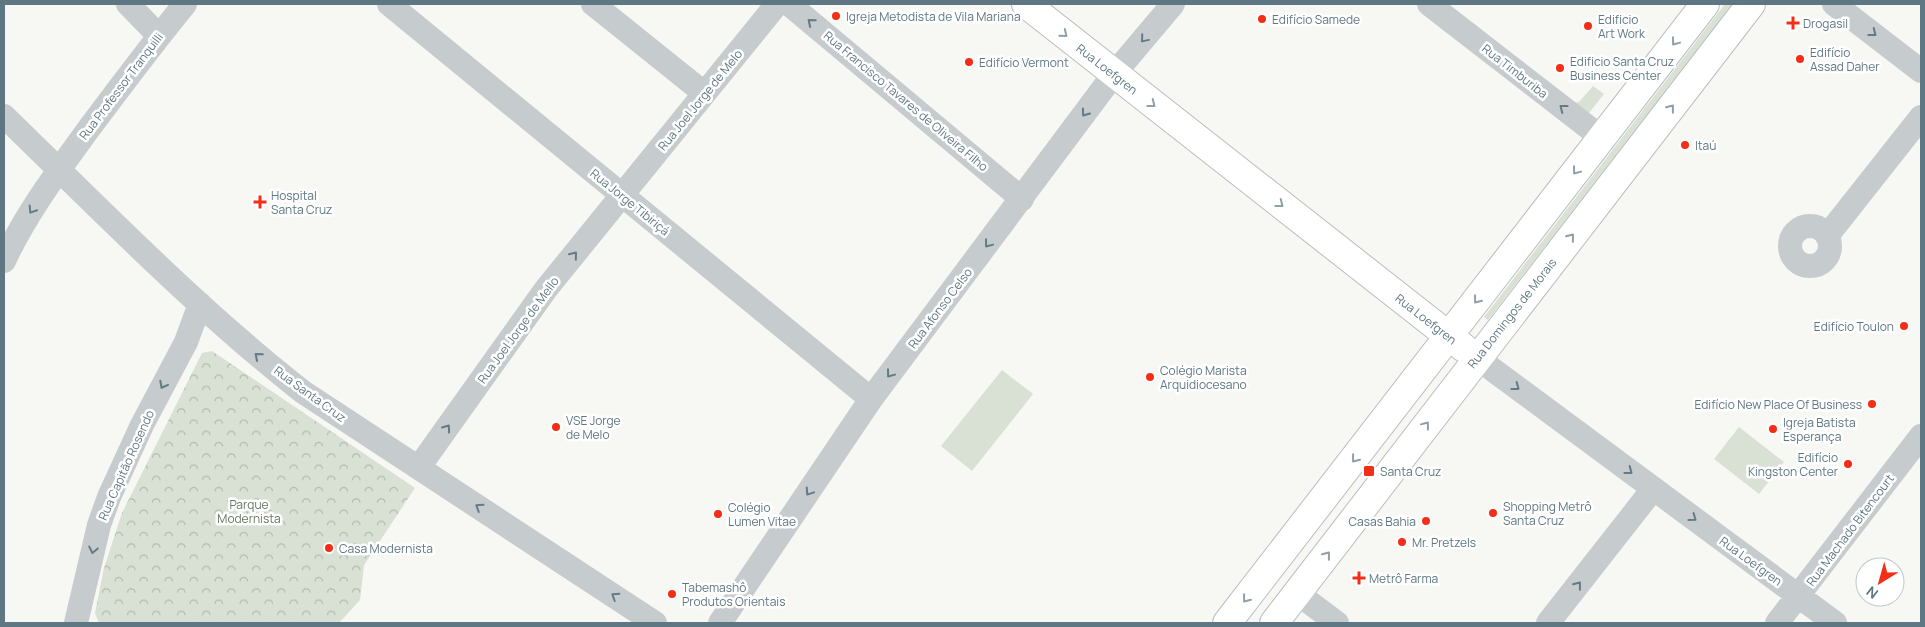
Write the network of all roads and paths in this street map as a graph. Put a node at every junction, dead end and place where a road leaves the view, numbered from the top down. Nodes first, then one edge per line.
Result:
1 (128, 4) edge
2 (185, 4) edge
3 (389, 4) edge
4 (593, 4) edge
5 (777, 4) edge
6 (789, 4) edge
7 (1026, 4) edge
8 (1174, 4) edge
9 (1428, 4) edge
10 (1704, 4) edge
11 (1752, 4) edge
12 (1834, 4) edge
13 (159, 36) junction
14 (1921, 71) edge
15 (1114, 74) junction
16 (704, 93) junction
17 (4, 116) edge
18 (1921, 117) edge
19 (1602, 138) junction
20 (59, 169) junction
21 (622, 196) junction
22 (1022, 199) junction
23 (1827, 236) dead end
24 (4, 261) edge
25 (207, 311) junction
26 (1450, 336) junction
27 (1477, 358) junction
28 (871, 399) junction
29 (1921, 436) edge
30 (419, 467) junction
31 (1654, 489) junction
32 (1297, 593) junction
33 (1799, 596) junction
34 (76, 623) edge
35 (655, 623) edge
36 (720, 623) edge
37 (1227, 623) edge
38 (1274, 623) edge
39 (1337, 623) edge
40 (1548, 623) edge
41 (1777, 623) edge
42 (1835, 623) edge

1 - 13 street
2 - 13 street, Rua Professor Tranquilli
3 - 21 street, Rua Jorge Tibiriçá
4 - 16 street
5 - 16 street, Rua Joel Jorge de Melo
22 -> 6 street, Rua Francisco Tavares de Oliveira Filho
7 -> 15 main road, Rua Loefgren
8 -> 15 street, Rua Afonso Celso
19 -> 9 street, Rua Timburiba
10 -> 19 main road
27 -> 11 main road, Rua Domingos de Morais
12 -> 14 street
13 - 20 street, Rua Professor Tranquilli
15 -> 22 street, Rua Afonso Celso
15 -> 26 main road, Rua Loefgren
16 - 21 street, Rua Joel Jorge de Melo
17 - 20 street, Rua Santa Cruz
18 - 23 street
19 -> 26 main road
20 -> 24 street, Rua Professor Tranquilli
20 - 25 street, Rua Santa Cruz
21 - 28 street, Rua Jorge Tibiriçá
30 -> 21 street, Rua Joel Jorge de Mello
22 -> 28 street, Rua Afonso Celso
30 -> 25 street, Rua Santa Cruz
25 -> 34 street, Rua Capitão Rosendo
26 - 27 main road, Rua Loefgren
26 -> 37 main road
27 -> 31 street, Rua Loefgren
32 -> 27 main road, Rua Domingos de Morais
28 -> 36 street, Rua Afonso Celso
29 - 33 street, Rua Machado Bitencourt
35 -> 30 street, Rua Santa Cruz
31 -> 33 street, Rua Loefgren
40 -> 31 street
32 - 38 main road, Rua Domingos de Morais
32 - 39 street
33 - 41 street, Rua Machado Bitencourt
33 - 42 street, Rua Loefgren

